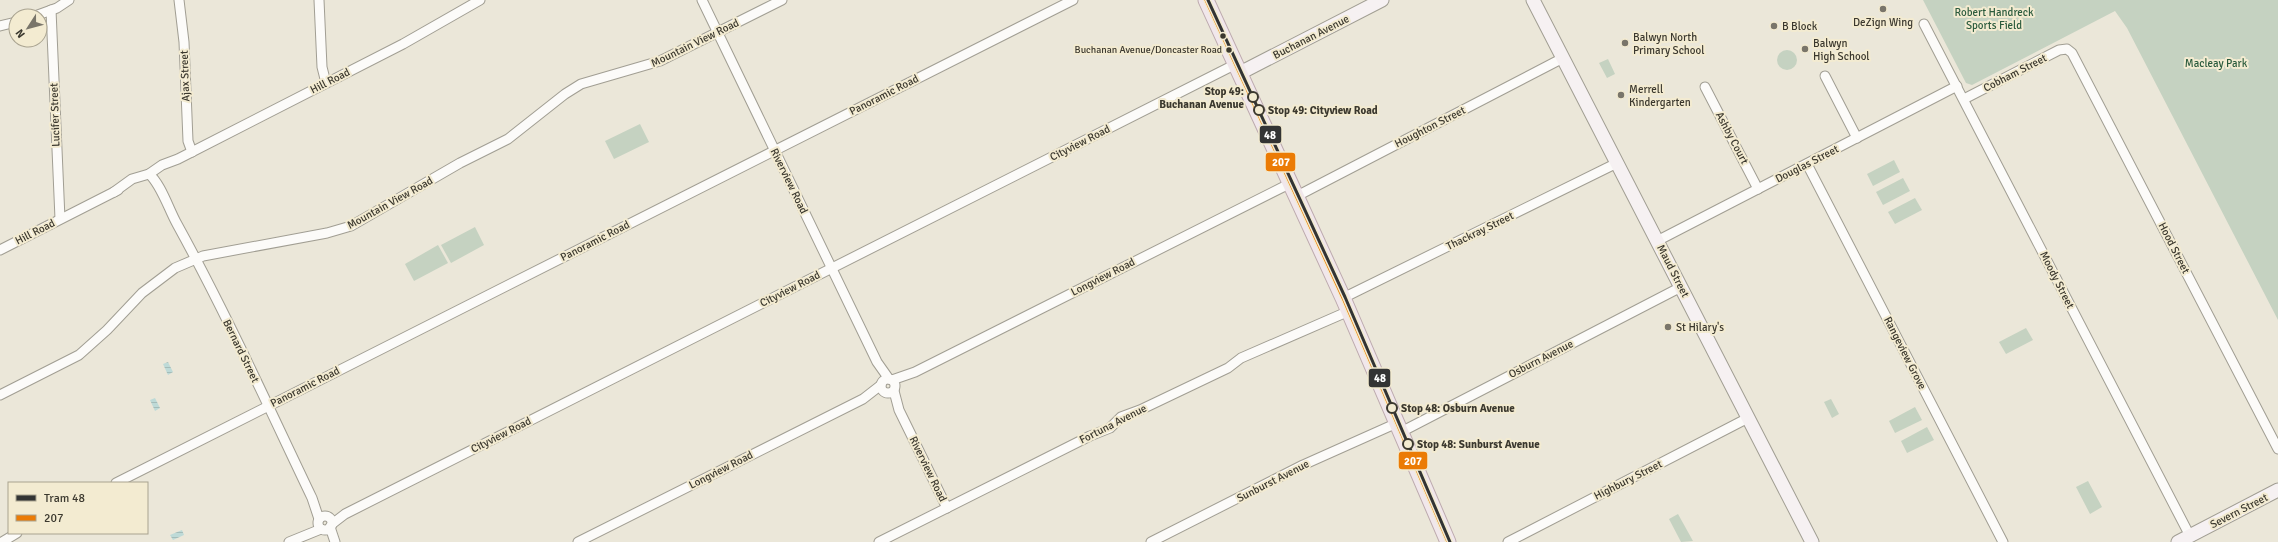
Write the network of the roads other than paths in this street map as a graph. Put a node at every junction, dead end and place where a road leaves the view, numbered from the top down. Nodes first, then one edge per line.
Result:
1 (69, 0) edge
2 (178, 0) edge
3 (319, 0) edge
4 (480, 0) edge
5 (702, 0) edge
6 (782, 0) edge
7 (1073, 0) edge
8 (1206, 0) edge
9 (1533, 0) edge
10 (1375, 1) edge
11 (58, 3) edge
12 (51, 10) junction
13 (48, 11) edge
14 (1924, 24) dead end
15 (718, 33) junction
16 (2067, 49) joint
17 (1563, 58) junction
18 (1238, 69) junction
19 (1824, 76) dead end
20 (326, 83) junction
21 (1957, 86) junction
22 (1705, 87) dead end
23 (1964, 99) junction
24 (1857, 138) junction
25 (775, 151) junction
26 (192, 152) junction
27 (1617, 163) junction
28 (1807, 164) junction
29 (151, 178) junction
30 (1294, 189) junction
31 (1758, 189) junction
32 (60, 219) junction
33 (1657, 241) junction
34 (0, 250) edge
35 (196, 259) junction
36 (831, 268) junction
37 (1681, 287) junction
38 (1346, 305) junction
39 (888, 386) junction
40 (0, 395) edge
41 (268, 406) junction
42 (1748, 418) junction
43 (1399, 427) junction
44 (2278, 449) edge
45 (118, 482) edge
46 (2278, 490) edge
47 (947, 508) junction
48 (325, 523) junction
49 (2184, 539) edge
50 (288, 542) edge
51 (333, 542) edge
52 (578, 542) edge
53 (879, 542) edge
54 (1151, 542) edge
55 (1448, 542) edge
56 (1508, 542) edge
57 (1812, 542) edge
58 (2003, 542) edge

1 - 11 street
2 - 26 street, Ajax Street
3 - 20 street
4 - 20 street, Hill Road
5 - 15 street, Riverview Road
6 - 15 street, Mountain View Road
7 - 25 street, Panoramic Road
8 - 18 main road
9 - 17 street, Maud Street
10 - 18 street, Buchanan Avenue
11 - 12 street
12 - 13 street
12 - 32 street, Lucifer Street
14 - 21 street, Moody Street
15 - 25 street, Riverview Road
15 - 35 street, Mountain View Road
16 - 23 street, Cobham Street
16 - 44 street, Hood Street
17 - 27 street, Maud Street
17 - 30 street, Houghton Street
18 - 30 main road
18 - 36 street, Cityview Road
19 - 24 street
20 - 26 street, Hill Road
21 - 23 street, Moody Street
21 - 24 street, Douglas Street
22 - 31 street, Ashby Court
23 - 49 street, Moody Street
24 - 28 street, Douglas Street
25 - 36 street, Riverview Road
25 - 41 street, Panoramic Road
26 - 29 street, Hill Road
27 - 33 street, Maud Street
27 - 38 street, Thackray Street
28 - 31 street, Douglas Street
28 - 58 street, Rangeview Grove
29 - 32 street, Hill Road
29 - 35 street, Bernard Street
30 - 38 main road
30 - 39 street, Longview Road
31 - 33 street, Douglas Street
32 - 34 street, Hill Road
33 - 37 street, Maud Street
35 - 40 street, Mountain View Road
35 - 41 street, Bernard Street
36 - 39 street, Riverview Road
36 - 48 street, Cityview Road
37 - 42 street, Maud Street
37 - 43 street, Osburn Avenue
38 - 43 main road
38 - 47 street, Fortuna Avenue
39 - 47 street, Riverview Road
39 - 52 street, Longview Road
41 - 45 street, Panoramic Road
41 - 48 street, Bernard Street
42 - 56 street, Highbury Street
42 - 57 street, Maud Street
43 - 54 street, Sunburst Avenue
43 - 55 main road
46 - 49 street, Severn Street
47 - 53 street, Fortuna Avenue
48 - 50 street, Cityview Road
48 - 51 street, Bernard Street

